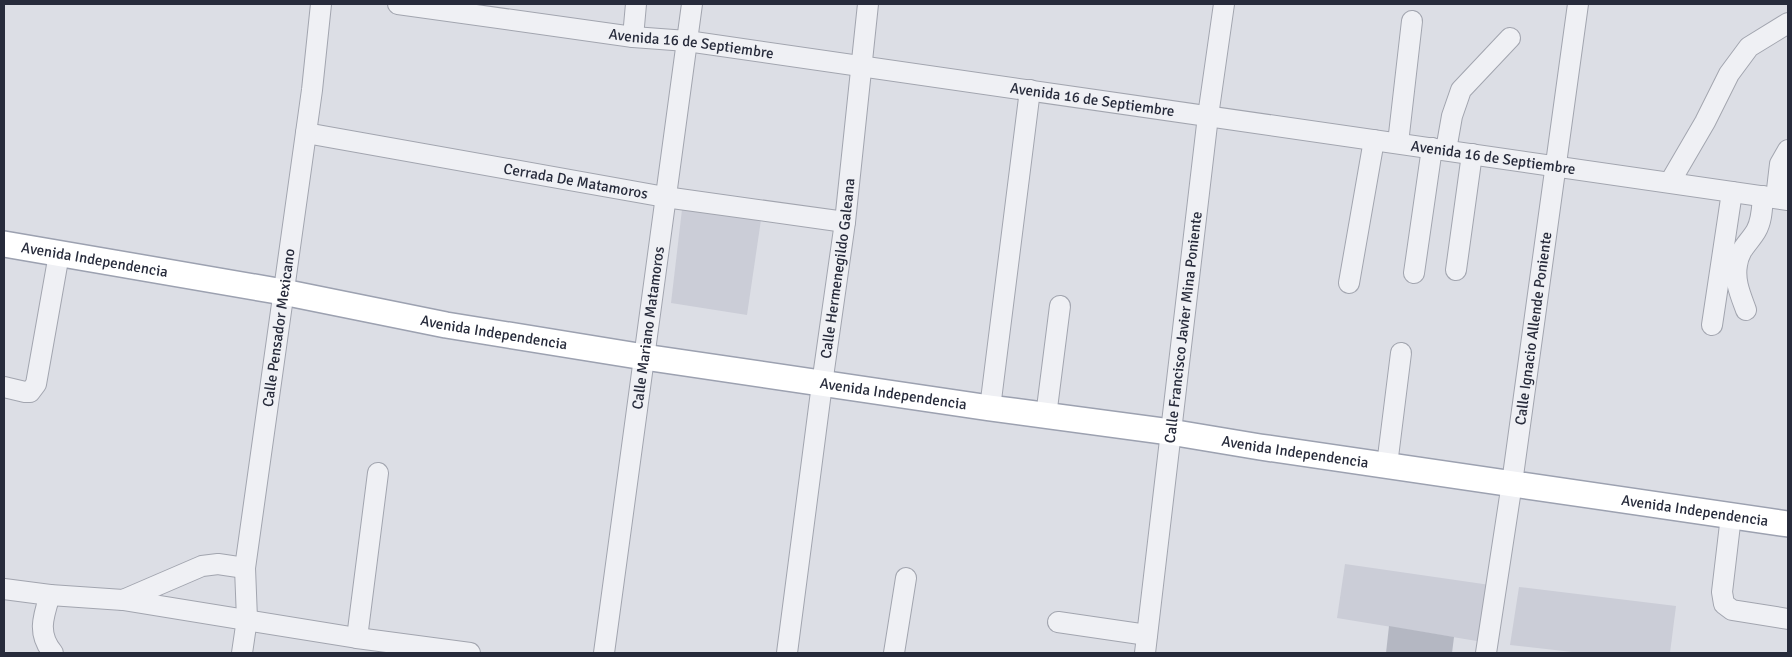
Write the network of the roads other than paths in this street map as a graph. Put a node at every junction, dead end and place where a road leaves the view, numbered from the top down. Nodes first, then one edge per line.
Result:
1 (321, 4) edge
2 (398, 4) edge
3 (636, 4) edge
4 (692, 4) edge
5 (868, 4) edge
6 (1224, 4) edge
7 (1578, 4) edge
8 (1412, 21) dead end
9 (1788, 23) edge
10 (633, 37) junction
11 (1510, 38) dead end
12 (687, 41) junction
13 (861, 66) junction
14 (1030, 90) junction
15 (1208, 116) junction
16 (306, 133) junction
17 (1374, 140) junction
18 (1398, 143) junction
19 (1439, 149) junction
20 (1788, 150) edge
21 (1472, 154) junction
22 (1555, 165) junction
23 (1670, 182) junction
24 (1732, 192) junction
25 (665, 197) junction
26 (1776, 198) edge
27 (845, 222) junction
28 (4, 244) edge
29 (59, 254) junction
30 (1456, 270) dead end
31 (1414, 273) dead end
32 (1349, 284) dead end
33 (283, 292) junction
34 (1060, 306) dead end
35 (1746, 310) dead end
36 (1712, 325) dead end
37 (1401, 353) dead end
38 (644, 358) junction
39 (822, 384) junction
40 (4, 387) edge
41 (990, 408) junction
42 (1046, 416) junction
43 (1170, 432) junction
44 (1387, 465) junction
45 (378, 473) dead end
46 (1512, 483) junction
47 (1731, 516) junction
48 (1788, 524) edge
49 (246, 568) junction
50 (906, 578) dead end
51 (4, 589) edge
52 (50, 595) junction
53 (123, 600) junction
54 (246, 619) junction
55 (1788, 619) edge
56 (1058, 622) dead end
57 (357, 638) junction
58 (1146, 644) edge
59 (53, 653) edge
60 (242, 653) edge
61 (470, 653) edge
62 (604, 653) edge
63 (787, 653) edge
64 (894, 653) edge
65 (1486, 653) edge

1 - 16 street, Calle Pensador Mexicano
2 - 10 street, Avenida 16 de Septiembre
3 - 10 street
4 - 12 street, Calle Mariano Matamoros
5 - 13 street, Calle Hermenegildo Galeana
6 - 15 street, Calle Francisco Javier Mina Poniente
7 - 22 street, Calle Ignacio Allende Poniente
8 - 18 street
9 - 23 street
10 - 12 street, Avenida 16 de Septiembre
11 - 19 street
12 - 13 street, Avenida 16 de Septiembre
12 - 25 street, Calle Mariano Matamoros
13 - 14 street, Avenida 16 de Septiembre
13 - 27 street, Calle Hermenegildo Galeana
14 - 15 street, Avenida 16 de Septiembre
14 - 41 street
15 - 17 street, Avenida 16 de Septiembre
15 - 43 street, Calle Francisco Javier Mina Poniente
16 - 25 street, Cerrada De Matamoros
16 - 33 street, Calle Pensador Mexicano
17 - 18 street, Avenida 16 de Septiembre
17 - 32 street
18 - 19 street, Avenida 16 de Septiembre
19 - 21 street, Avenida 16 de Septiembre
19 - 31 street
20 - 26 street
21 - 22 street, Avenida 16 de Septiembre
21 - 30 street
22 - 23 street, Avenida 16 de Septiembre
22 - 46 street, Calle Ignacio Allende Poniente
23 - 24 street, Avenida 16 de Septiembre
24 - 26 street, Avenida 16 de Septiembre
24 - 36 street
25 - 27 street, Cerrada De Matamoros
25 - 38 street, Calle Mariano Matamoros
26 - 35 street
27 - 39 street, Calle Hermenegildo Galeana
28 - 29 main road, Avenida Independencia
29 - 33 main road, Avenida Independencia
29 - 40 street
33 - 38 main road, Avenida Independencia
33 - 49 street, Calle Pensador Mexicano
34 - 42 street
37 - 44 street
38 - 39 main road, Avenida Independencia
38 - 62 street, Calle Mariano Matamoros
39 - 41 main road, Avenida Independencia
39 - 63 street, Calle Hermenegildo Galeana
41 - 42 main road, Avenida Independencia
42 - 43 main road, Avenida Independencia
43 - 44 main road, Avenida Independencia
43 - 58 street, Calle Francisco Javier Mina Poniente
44 - 46 main road, Avenida Independencia
45 - 57 street
46 - 47 main road, Avenida Independencia
46 - 65 street, Calle Ignacio Allende Poniente
47 - 48 main road, Avenida Independencia
47 - 55 street
49 - 53 street
49 - 54 street, Calle Pensador Mexicano
50 - 64 street
51 - 52 street
52 - 53 street
52 - 59 street
53 - 54 street
54 - 57 street
54 - 60 street, Calle Pensador Mexicano
56 - 58 street
57 - 61 street

